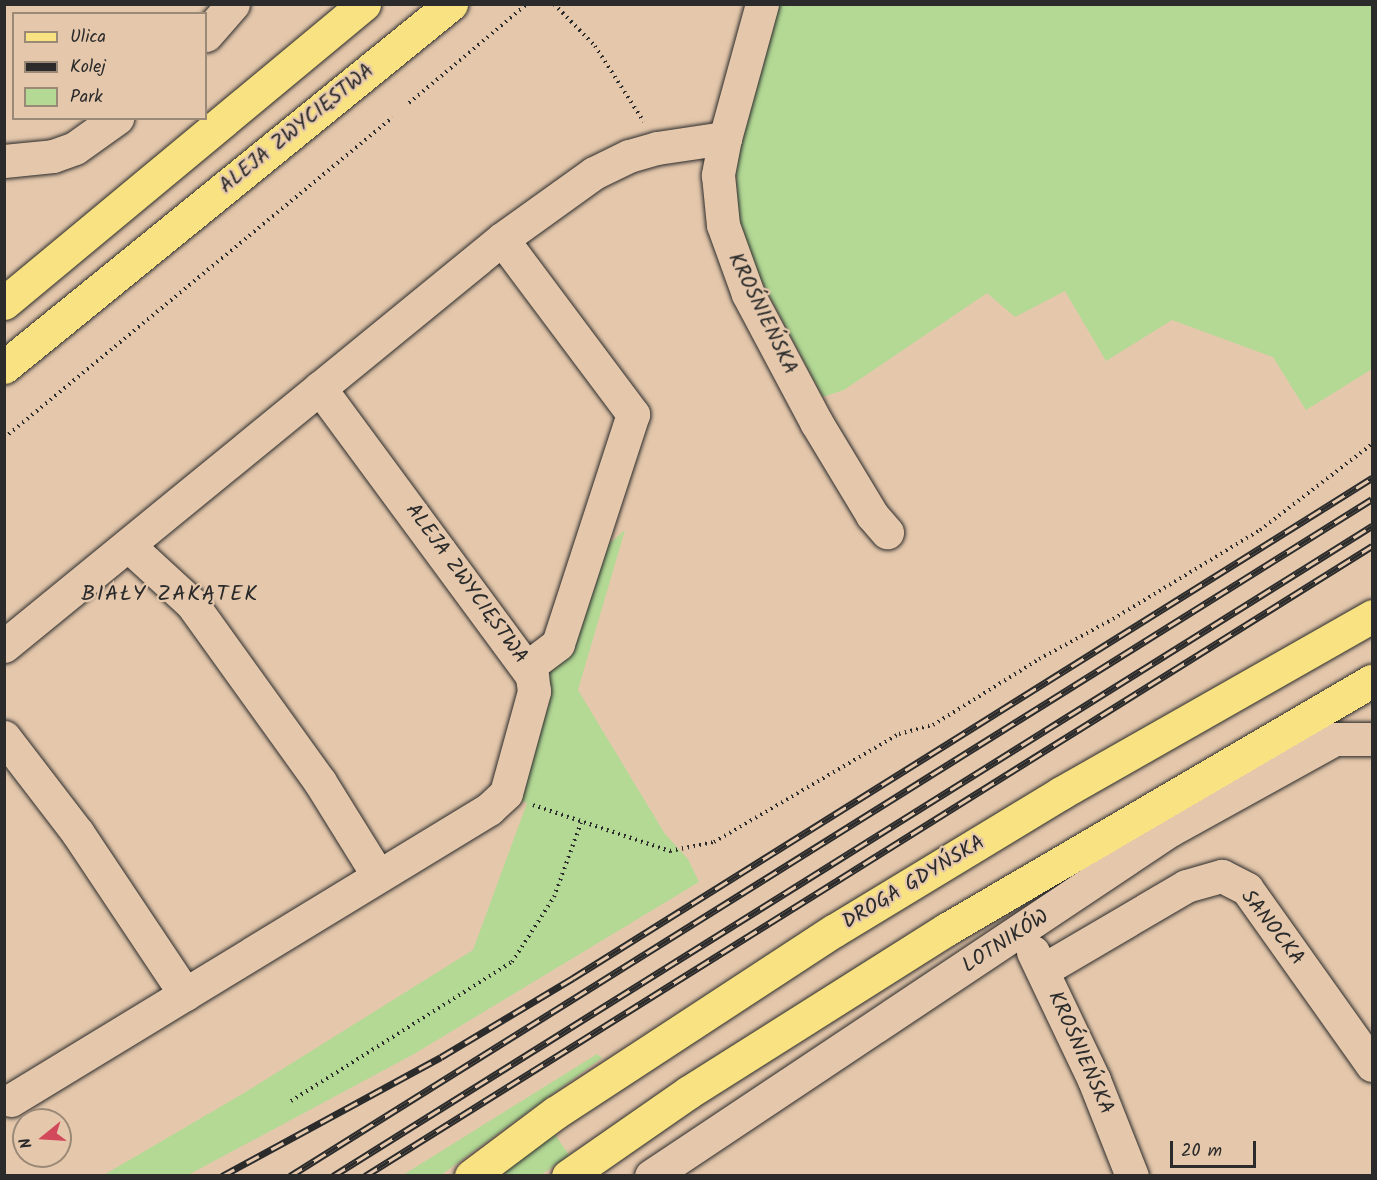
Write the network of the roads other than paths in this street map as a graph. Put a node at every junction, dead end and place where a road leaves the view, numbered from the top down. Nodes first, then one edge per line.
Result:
1 (233, 4) edge
2 (364, 4) edge
3 (451, 4) edge
4 (762, 4) edge
5 (207, 34) edge
6 (114, 120) edge
7 (724, 138) junction
8 (5, 160) edge
9 (502, 239) junction
10 (4, 303) edge
11 (4, 366) edge
12 (320, 388) junction
13 (887, 532) dead end
14 (129, 546) junction
15 (1372, 616) edge
16 (4, 646) edge
17 (528, 667) junction
18 (1372, 681) edge
19 (4, 737) edge
20 (1372, 738) edge
21 (377, 874) junction
22 (1022, 932) junction
23 (1043, 970) junction
24 (185, 994) junction
25 (1372, 1065) edge
26 (11, 1100) dead end
27 (471, 1176) edge
28 (568, 1176) edge
29 (651, 1176) edge
30 (1131, 1176) edge

1 - 5 street
2 - 10 main road
3 - 11 main road, ALEJA ZWYCIĘSTWA
4 - 7 street, KROŚNIEŃSKA
6 - 8 street
7 - 9 street
7 - 13 street, KROŚNIEŃSKA
9 - 12 street
9 - 17 street
12 - 14 street
12 - 17 street, ALEJA ZWYCIĘSTWA
14 - 16 street
14 - 21 street
15 - 27 main road, DROGA GDYŃSKA
17 - 21 street, ALEJA ZWYCIĘSTWA
18 - 28 main road
19 - 24 street
20 - 22 street, LOTNIKÓW
21 - 24 street
22 - 23 street, KROŚNIEŃSKA
22 - 29 street, LOTNIKÓW
23 - 25 street, SANOCKA
23 - 30 street, KROŚNIEŃSKA
24 - 26 street

